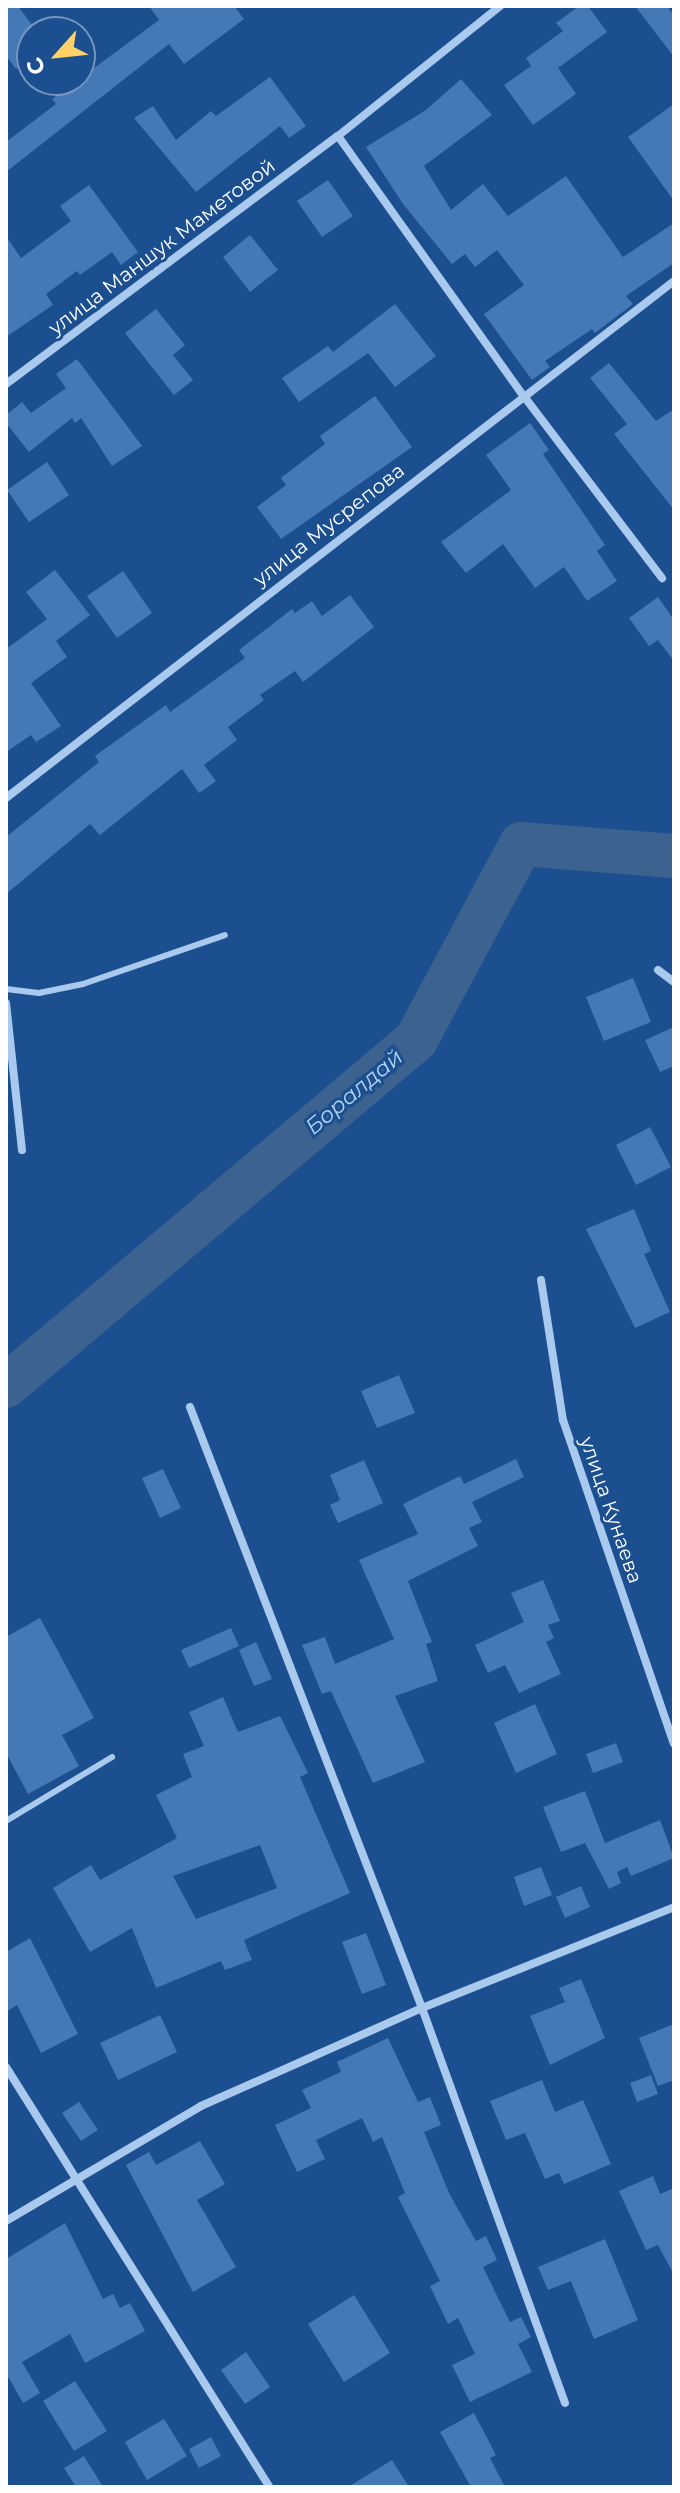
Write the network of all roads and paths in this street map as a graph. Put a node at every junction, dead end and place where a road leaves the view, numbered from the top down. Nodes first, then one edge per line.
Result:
1 (500, 6) edge
2 (338, 136) junction
3 (674, 281) edge
4 (6, 384) edge
5 (523, 395) junction
6 (662, 578) dead end
7 (6, 798) edge
8 (225, 935) dead end
9 (658, 970) dead end
10 (674, 982) edge
11 (6, 989) edge
12 (6, 1003) edge
13 (22, 1150) dead end
14 (541, 1280) dead end
15 (190, 1407) dead end
16 (674, 1744) edge
17 (112, 1757) dead end
18 (6, 1821) edge
19 (674, 1907) edge
20 (422, 2008) junction
21 (6, 2067) edge
22 (78, 2176) junction
23 (6, 2221) edge
24 (565, 2403) dead end
25 (269, 2487) edge

1 - 2 street, улица Маншук Маметовой
2 - 4 street, улица Маншук Маметовой
2 - 5 street
3 - 5 street, улица Мусрепова
5 - 6 street
5 - 7 street, улица Мусрепова
8 - 11 lane
9 - 10 street
12 - 13 street
14 - 16 street, улица Кунаева
15 - 20 street
17 - 18 lane
19 - 20 street
20 - 22 street
20 - 24 street
21 - 22 street
22 - 23 street
22 - 25 street

